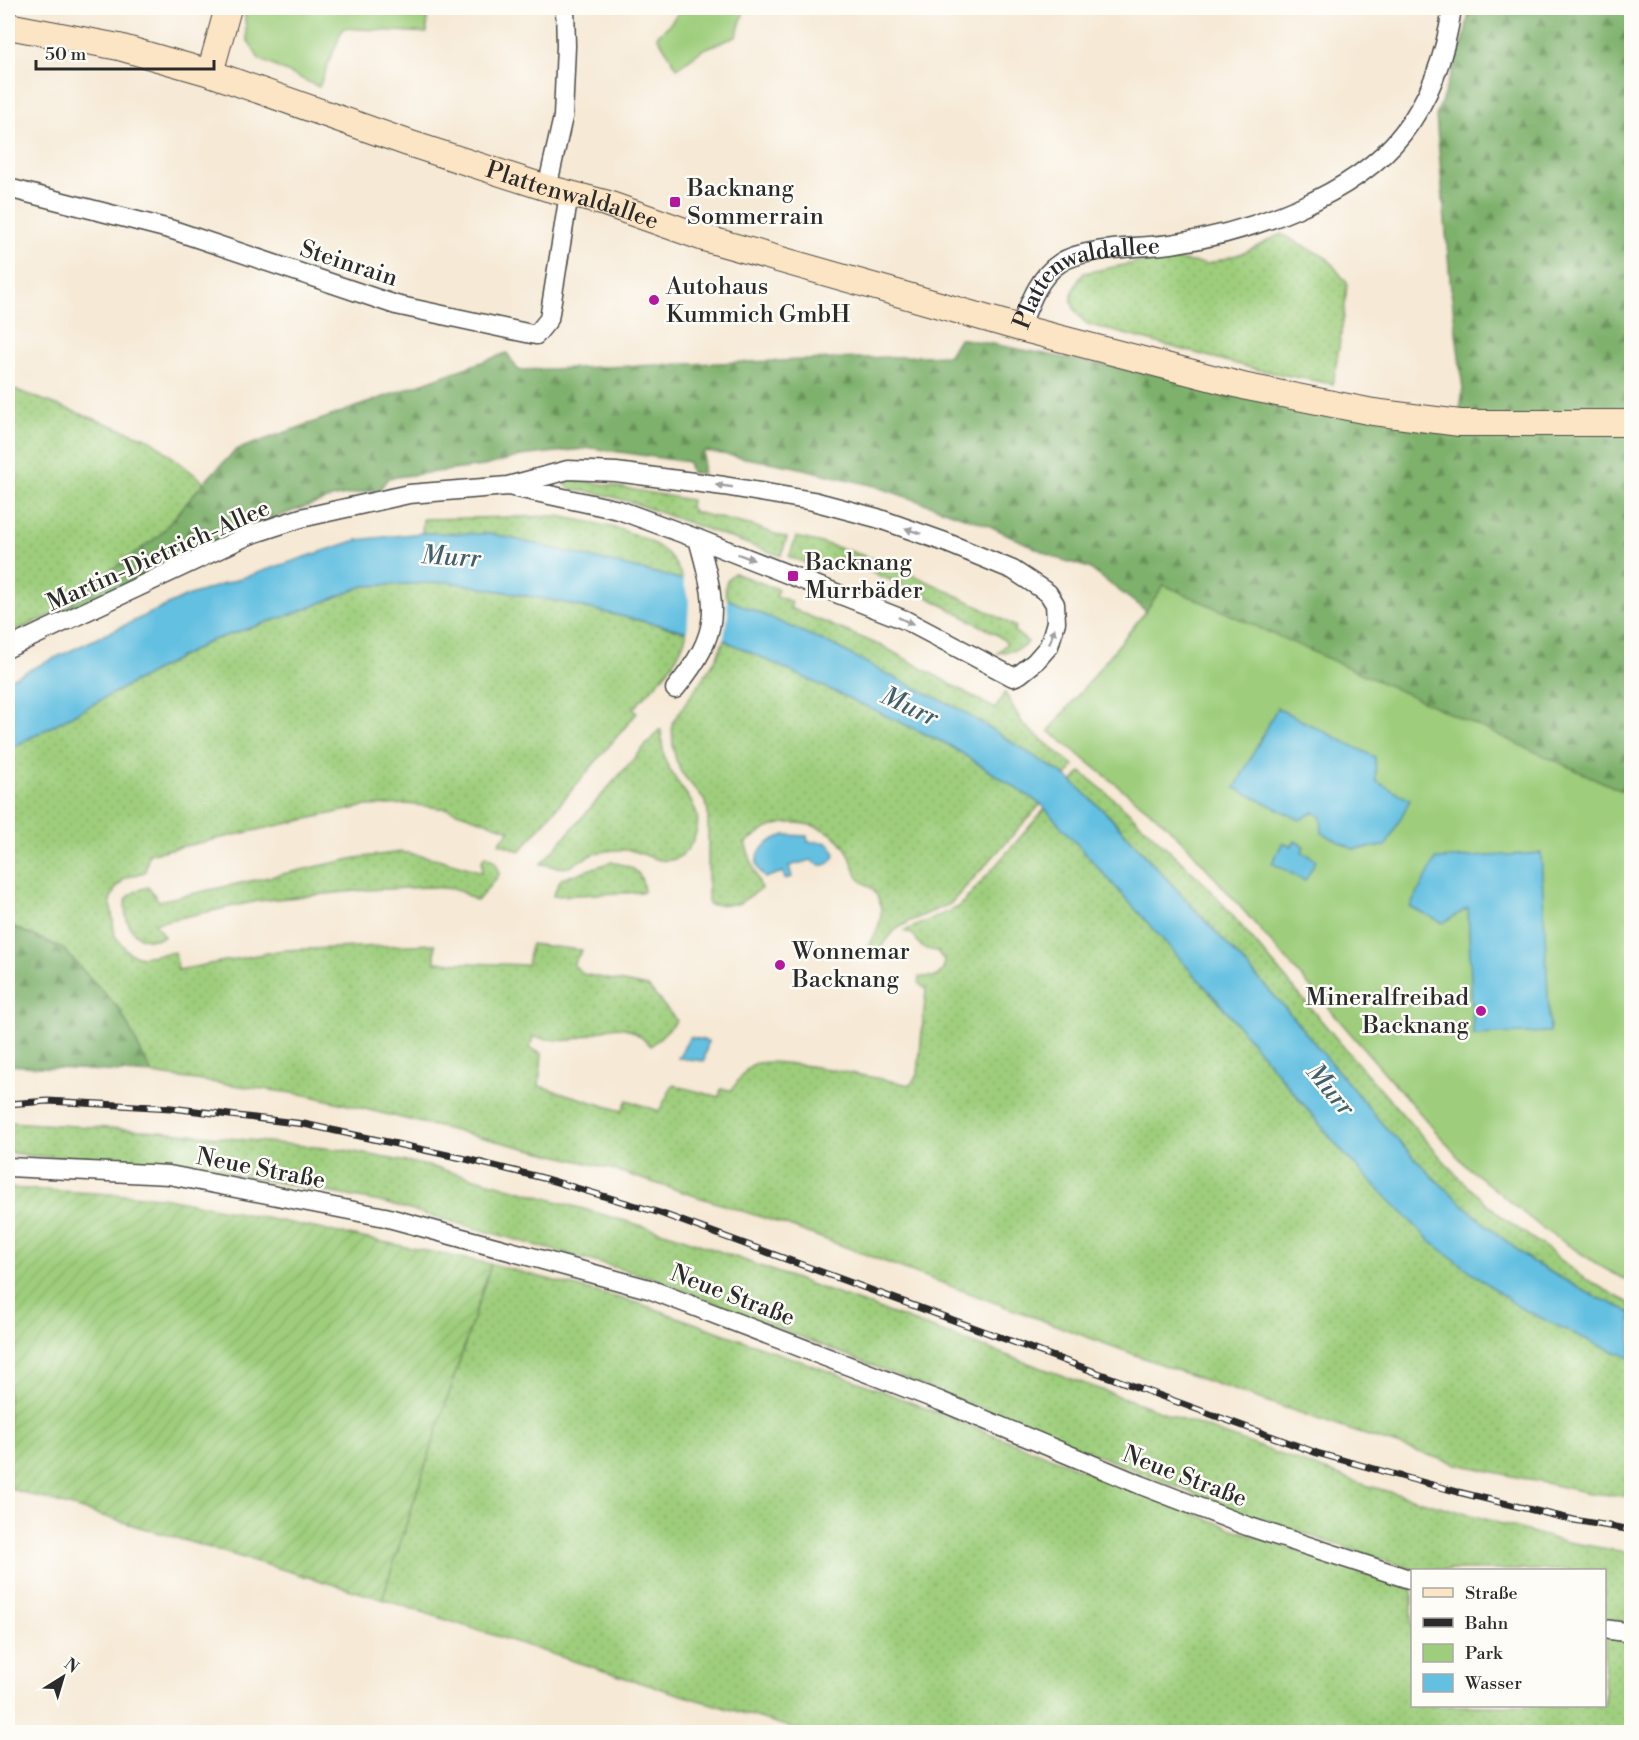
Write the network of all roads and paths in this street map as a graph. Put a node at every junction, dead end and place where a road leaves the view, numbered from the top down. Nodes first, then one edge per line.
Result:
1 (228, 8) edge
2 (565, 8) edge
3 (1452, 8) edge
4 (8, 26) edge
5 (210, 73) junction
6 (8, 188) edge
7 (558, 191) junction
8 (1020, 328) junction
9 (1632, 423) edge
10 (508, 486) junction
11 (698, 539) junction
12 (8, 648) edge
13 (675, 688) dead end
14 (8, 1167) edge
15 (1411, 1579) edge
16 (1606, 1629) edge
17 (1632, 1633) edge

1 - 5 street
2 - 7 street
3 - 8 street, Plattenwaldallee
4 - 5 street, Plattenwaldallee
5 - 7 street, Plattenwaldallee
6 - 7 street, Steinrain
7 - 8 street, Plattenwaldallee
8 - 9 street
10 - 11 street, Martin-Dietrich-Allee
11 -> 10 street, Martin-Dietrich-Allee
10 - 12 street, Martin-Dietrich-Allee
11 - 13 street
14 - 15 street, Neue Straße
16 - 17 street

